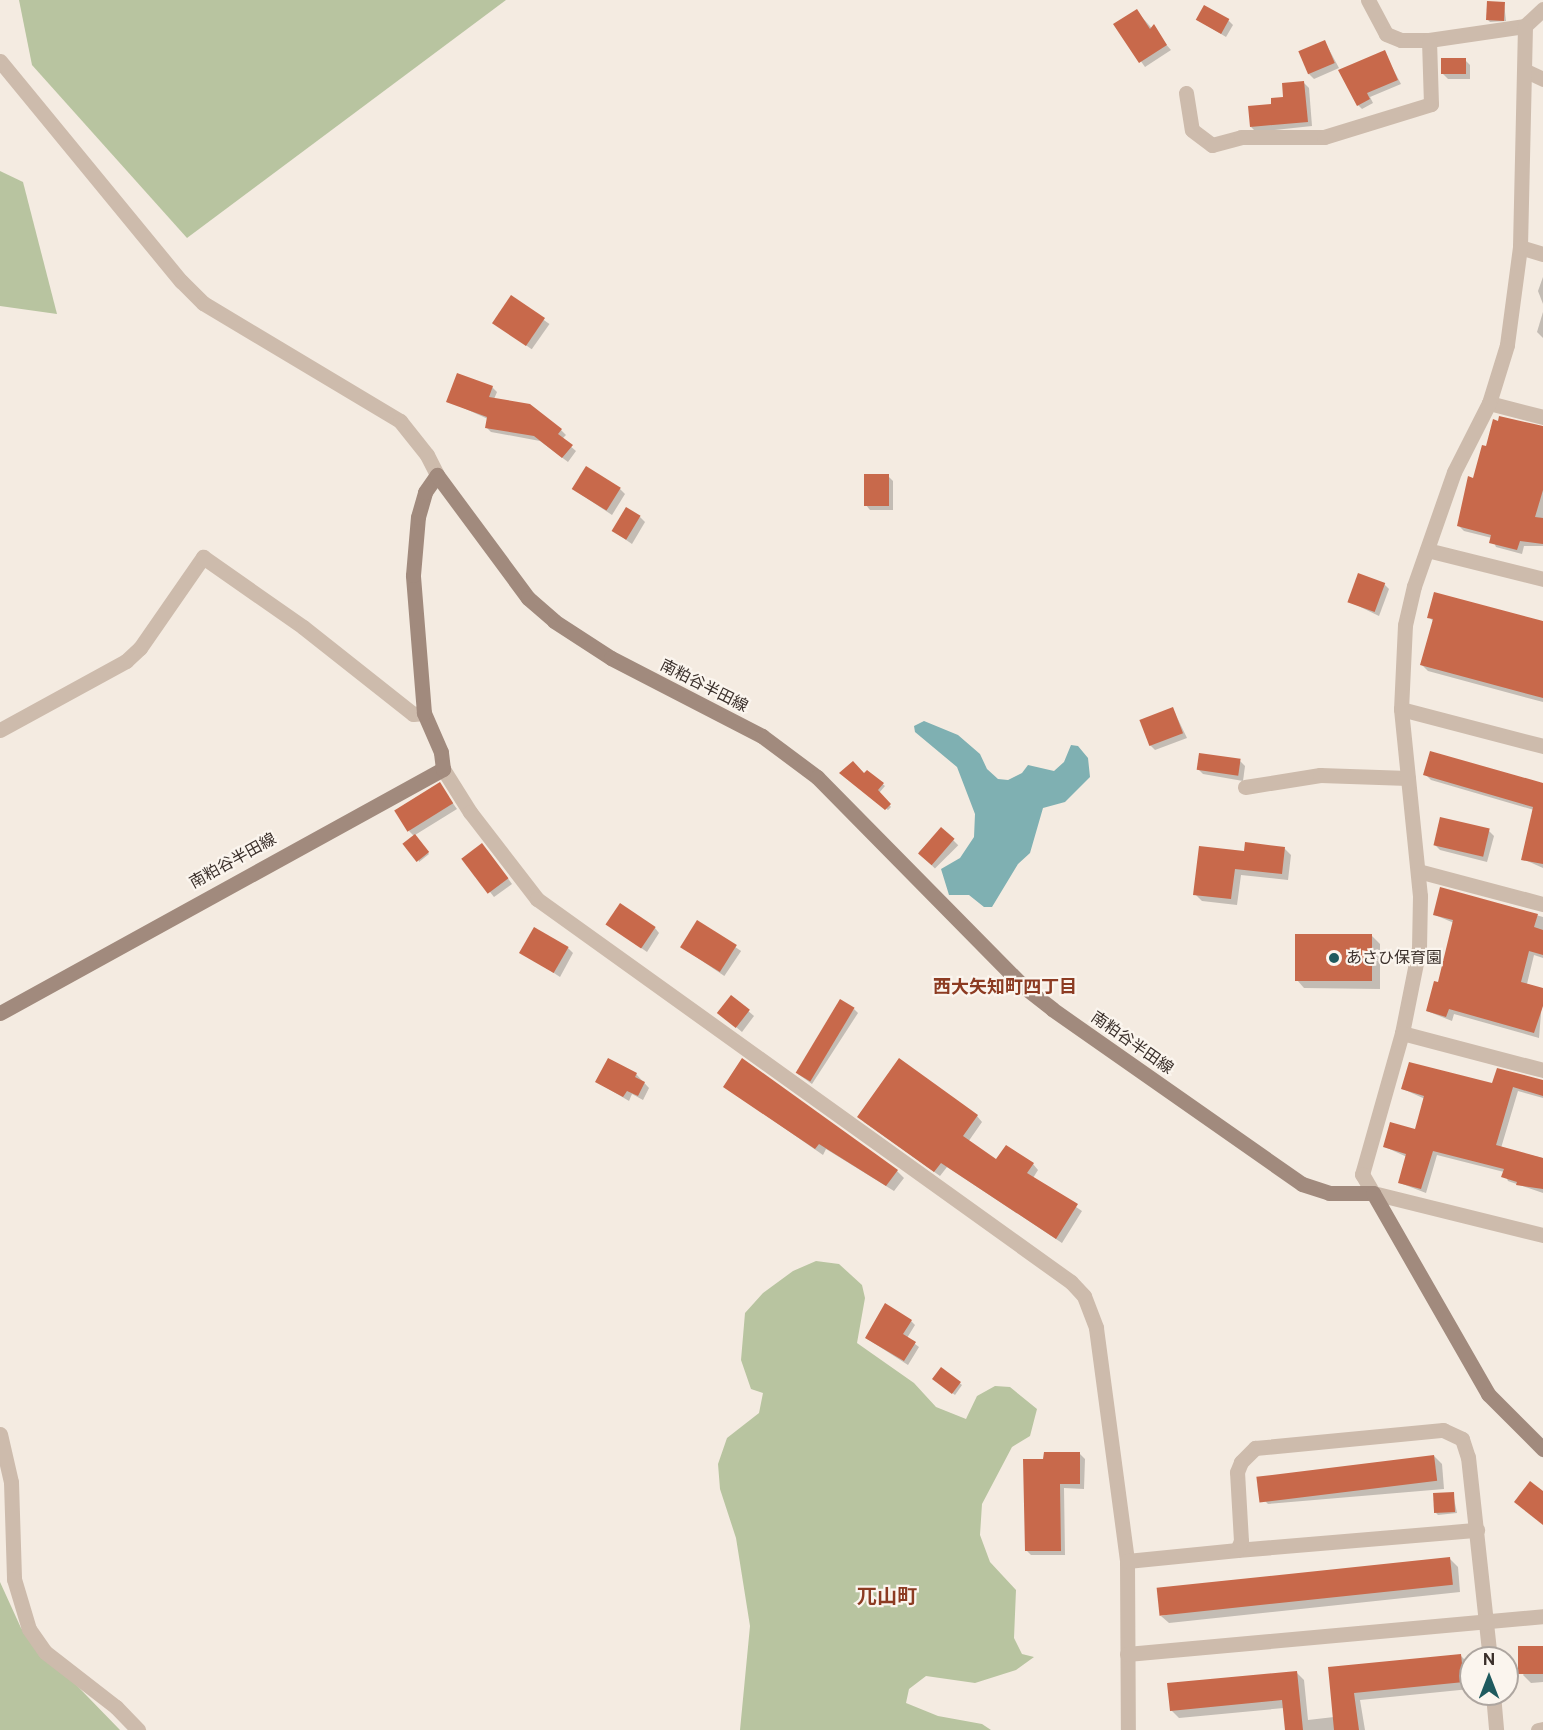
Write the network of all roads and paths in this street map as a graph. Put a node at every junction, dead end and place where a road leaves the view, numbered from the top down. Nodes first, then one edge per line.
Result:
1 (1368, 0) edge
2 (1543, 9) edge
3 (1525, 26) junction
4 (1429, 40) junction
5 (0, 61) edge
6 (1526, 71) junction
7 (1543, 79) edge
8 (1186, 93) dead end
9 (1520, 247) junction
10 (1543, 254) edge
11 (1489, 403) junction
12 (1543, 417) edge
13 (437, 476) junction
14 (1427, 550) junction
15 (1543, 579) edge
16 (1401, 710) junction
17 (424, 713) junction
18 (0, 730) edge
19 (1543, 746) edge
20 (443, 769) junction
21 (1408, 778) junction
22 (1245, 787) dead end
23 (1418, 871) junction
24 (1543, 904) edge
25 (0, 1013) edge
26 (1402, 1033) junction
27 (1543, 1070) edge
28 (1372, 1193) junction
29 (1543, 1235) edge
30 (0, 1434) edge
31 (1543, 1449) edge
32 (1477, 1530) junction
33 (1237, 1550) junction
34 (1127, 1562) junction
35 (1543, 1616) edge
36 (1487, 1621) junction
37 (1489, 1646) edge
38 (1126, 1654) junction
39 (1494, 1706) edge
40 (138, 1730) edge
41 (1128, 1730) edge
42 (1496, 1730) edge
43 (1538, 1730) edge
44 (1543, 1730) edge

1 - 4 street
2 - 3 street
3 - 4 street
3 - 6 street
4 - 8 street
5 - 13 street
6 - 7 street
6 - 9 street
9 - 10 street
9 - 11 street
11 - 12 street
11 - 14 street
13 - 17 main road
13 - 28 main road, 南粕谷半田線
14 - 15 street
14 - 16 street
16 - 19 street
16 - 21 street
17 - 18 street
17 - 20 main road
20 - 25 main road, 南粕谷半田線
20 - 34 street
21 - 22 street
21 - 23 street
23 - 24 street
23 - 26 street
26 - 27 street
26 - 28 street
28 - 29 street
28 - 31 main road
30 - 40 street
32 - 33 street
32 - 33 street
32 - 36 street
33 - 34 street
34 - 38 street
35 - 36 street
36 - 37 street
36 - 38 street
38 - 41 street
39 - 42 street
43 - 44 street

